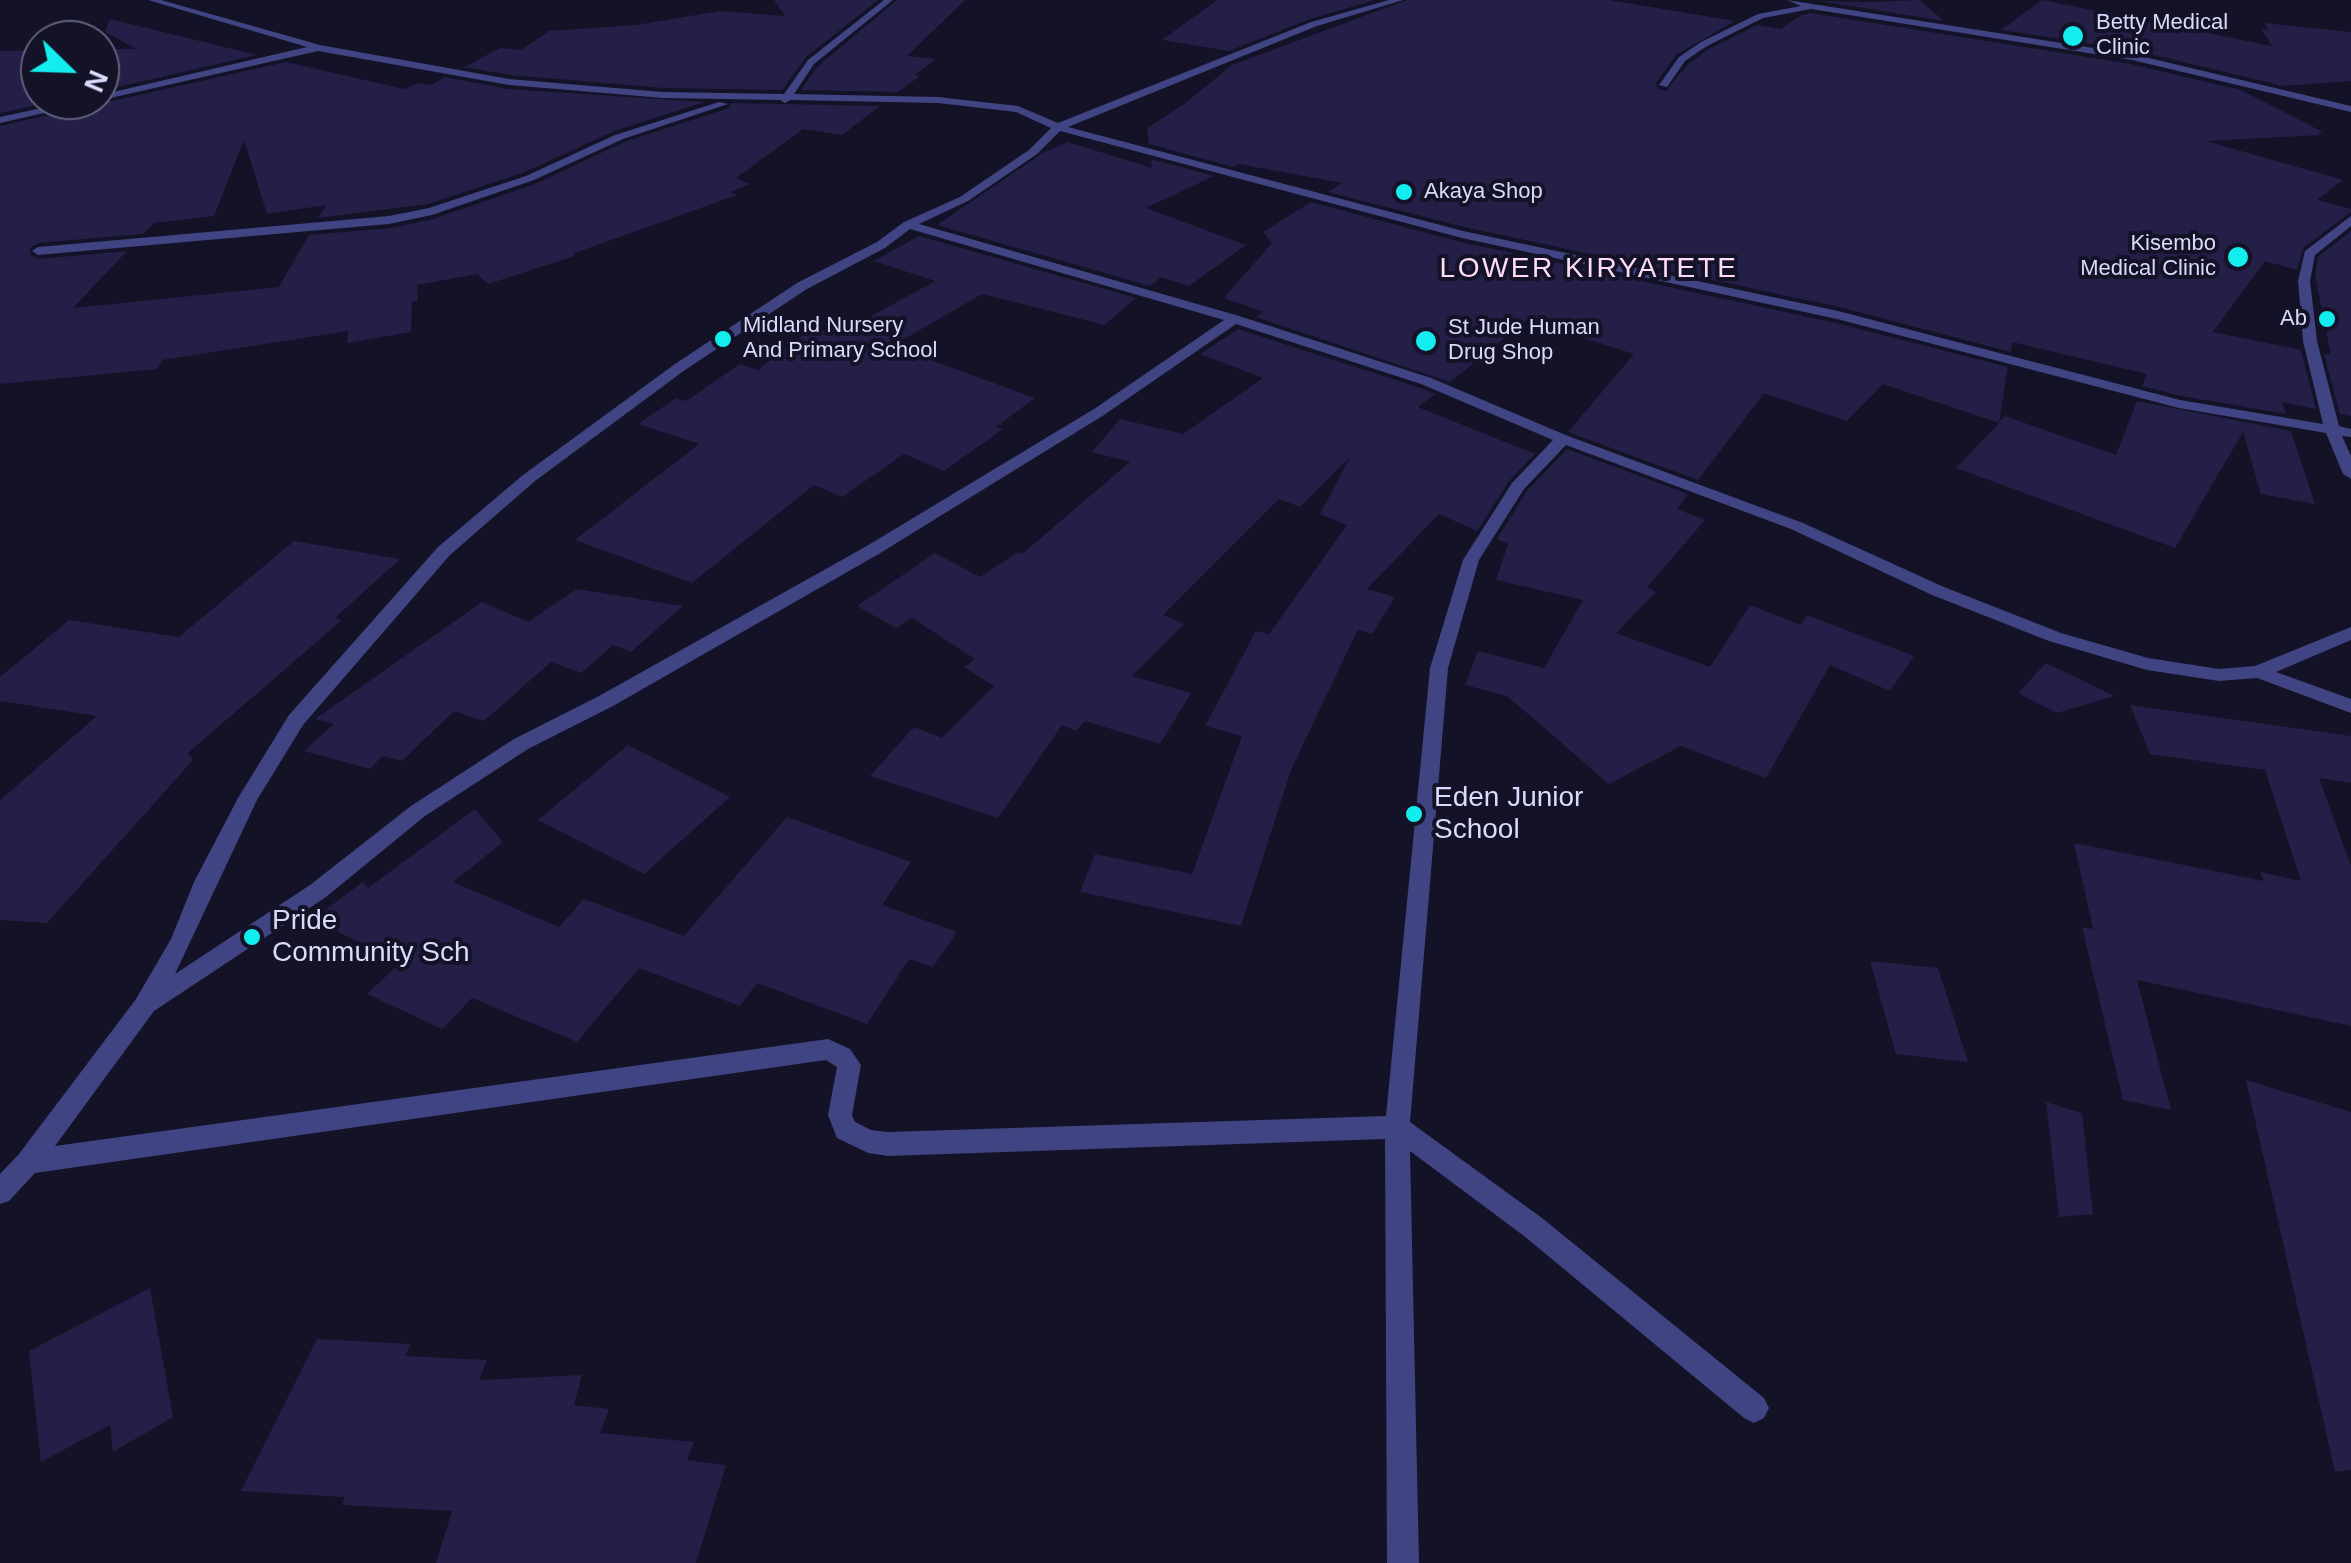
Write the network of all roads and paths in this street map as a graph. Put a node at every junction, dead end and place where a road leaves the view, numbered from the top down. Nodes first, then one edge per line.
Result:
1 (152, 0) edge
2 (889, 0) edge
3 (1400, 0) edge
4 (1791, 0) edge
5 (1812, 7) junction
6 (319, 48) junction
7 (1664, 85) dead end
8 (120, 94) edge
9 (744, 100) junction
10 (786, 100) junction
11 (2351, 109) edge
12 (1058, 127) junction
13 (2351, 220) edge
14 (908, 225) junction
15 (38, 251) dead end
16 (1234, 320) junction
17 (2332, 430) junction
18 (2351, 433) edge
19 (1563, 439) junction
20 (2351, 474) edge
21 (2351, 633) edge
22 (2258, 672) junction
23 (2351, 706) edge
24 (144, 1006) junction
25 (1398, 1126) junction
26 (28, 1162) junction
27 (0, 1192) edge
28 (1754, 1408) dead end
29 (1402, 1563) edge

1 - 6 street
2 - 10 street
3 - 12 street
4 - 5 street
5 - 7 street
5 - 11 street
6 - 8 street
6 - 9 street
9 - 10 street
9 - 15 street
10 - 12 street
12 - 14 street
12 - 17 street
13 - 17 street
14 - 16 street
14 - 24 street
16 - 19 street
16 - 24 street
17 - 18 street
17 - 20 street
19 - 22 street
19 - 25 street
21 - 22 street
22 - 23 street
24 - 26 street
25 - 26 street
25 - 28 street
25 - 29 street
26 - 27 street

